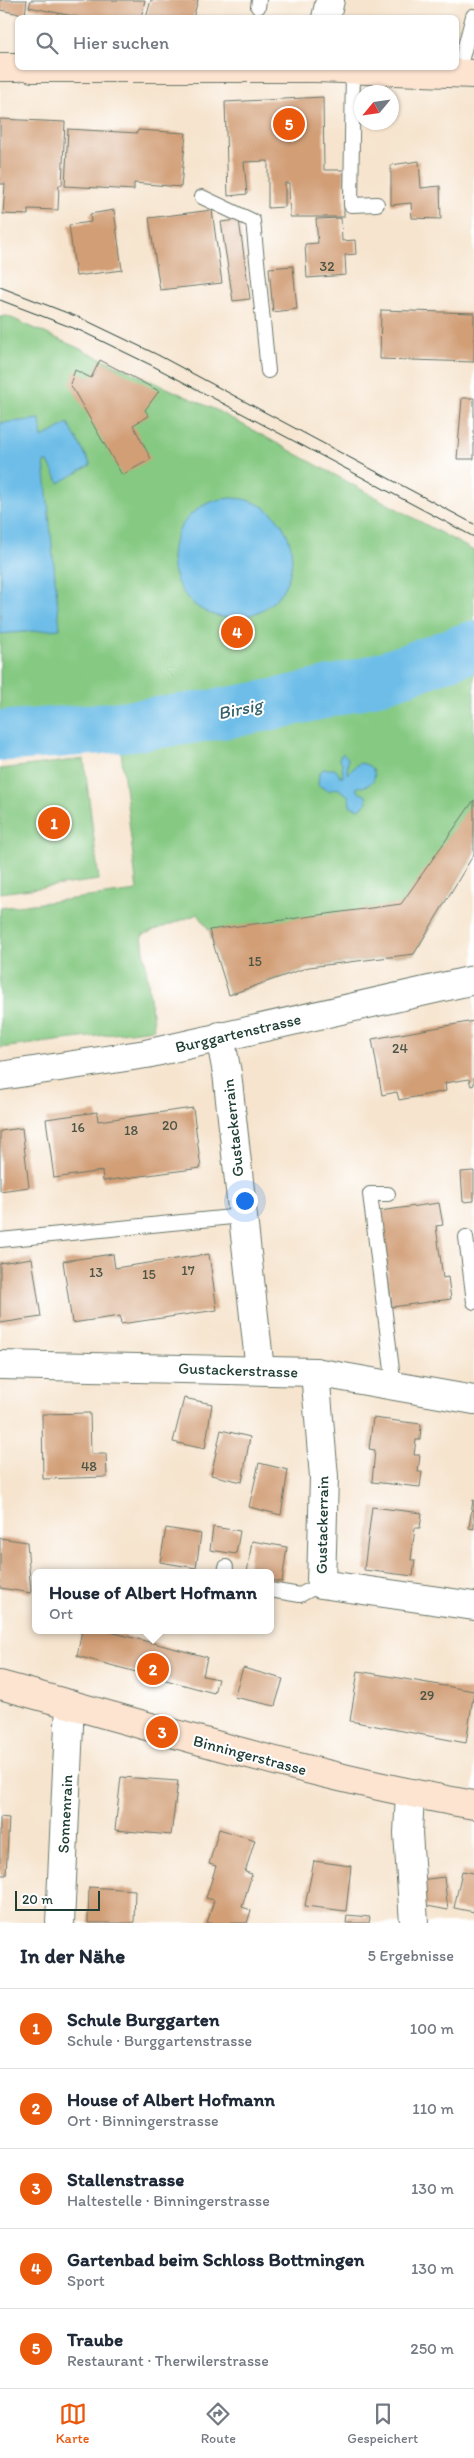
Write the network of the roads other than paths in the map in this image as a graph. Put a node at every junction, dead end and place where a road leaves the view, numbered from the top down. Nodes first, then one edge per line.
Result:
1 (330, 0) edge
2 (327, 15) edge
3 (473, 16) dead end
4 (0, 67) edge
5 (15, 67) edge
6 (353, 70) joint
7 (466, 73) edge
8 (202, 197) dead end
9 (377, 204) dead end
10 (268, 371) dead end
11 (474, 980) edge
12 (220, 1036) junction
13 (0, 1076) edge
14 (388, 1194) dead end
15 (242, 1216) junction
16 (466, 1237) dead end
17 (0, 1240) edge
18 (474, 1302) edge
19 (0, 1365) edge
20 (260, 1370) junction
21 (315, 1372) junction
22 (394, 1386) junction
23 (474, 1400) edge
24 (321, 1584) junction
25 (274, 1591) edge
26 (474, 1606) edge
27 (0, 1685) edge
28 (70, 1704) junction
29 (410, 1794) junction
30 (474, 1805) edge
31 (60, 1923) edge
32 (414, 1923) edge

1 - 2 street
3 - 7 lane
4 - 5 main road
6 - 7 main road
6 - 9 lane
8 - 10 lane
11 - 12 street, Burggartenstrasse
12 - 13 street, Burggartenstrasse
12 - 15 street, Gustackerrain
14 - 22 lane
15 - 17 lane
15 - 20 street, Gustackerrain
16 - 18 lane
19 - 20 street, Gustackerstrasse
20 - 21 street, Gustackerstrasse
21 - 22 street, Gustackerstrasse
21 - 24 street, Gustackerrain
22 - 23 street, Gustackerstrasse
24 - 25 lane
24 - 26 street, Gustackerrain
27 - 28 main road, Binningerstrasse
28 - 29 main road, Binningerstrasse
28 - 31 street, Sonnenrain
29 - 30 main road, Binningerstrasse
29 - 32 street

